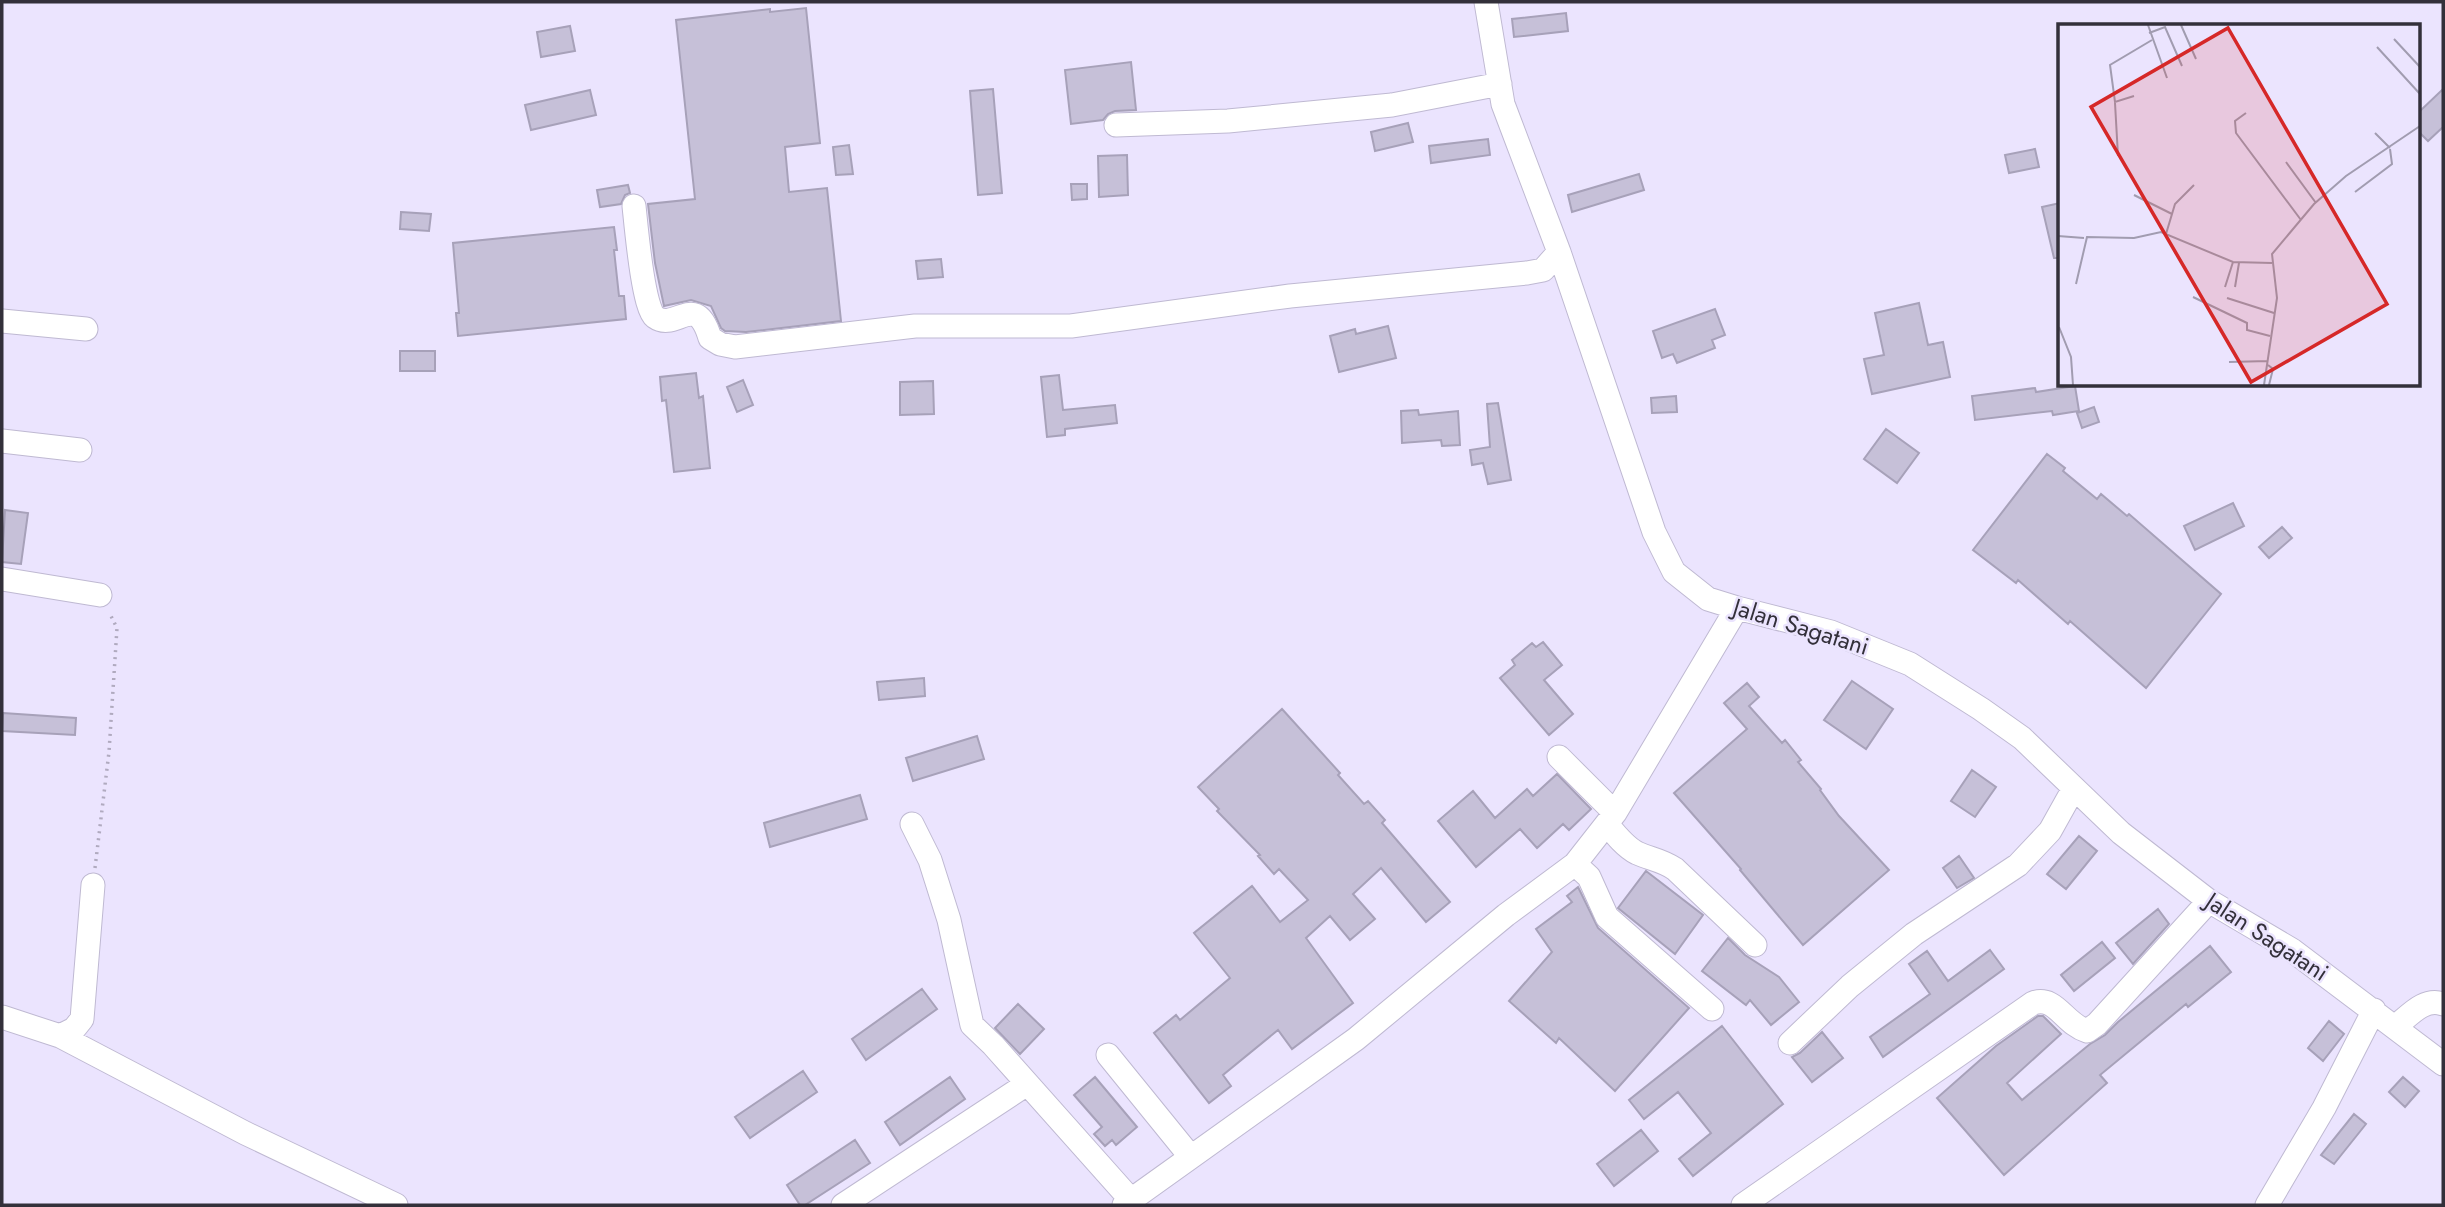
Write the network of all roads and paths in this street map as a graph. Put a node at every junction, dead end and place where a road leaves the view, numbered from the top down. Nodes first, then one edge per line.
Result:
1 (1486, 2) edge
2 (1500, 84) junction
3 (1116, 125) dead end
4 (634, 206) dead end
5 (1559, 252) junction
6 (2, 321) edge
7 (86, 329) dead end
8 (2, 441) edge
9 (80, 450) dead end
10 (2, 579) edge
11 (100, 595) joint
12 (1737, 608) junction
13 (1559, 757) dead end
14 (2074, 788) junction
15 (1611, 819) junction
16 (912, 824) dead end
17 (1575, 864) junction
18 (93, 885) joint
19 (2209, 901) junction
20 (1755, 945) dead end
21 (2443, 1004) edge
22 (1712, 1009) dead end
23 (2374, 1010) junction
24 (2, 1017) edge
25 (2395, 1027) junction
26 (60, 1036) junction
27 (1790, 1043) dead end
28 (1108, 1055) dead end
29 (2443, 1064) edge
30 (1027, 1084) junction
31 (1190, 1156) junction
32 (1128, 1203) edge
33 (397, 1205) edge
34 (843, 1205) edge
35 (1743, 1205) edge
36 (2267, 1205) edge

1 - 2 street, Jalan Sagatani
2 - 3 street
2 - 5 street, Jalan Sagatani
4 - 5 street
5 - 12 street, Jalan Sagatani
6 - 7 street
8 - 9 street
10 - 11 street
11 - 18 path
12 - 14 street, Jalan Sagatani
12 - 15 street
13 - 15 street
14 - 19 street, Jalan Sagatani
14 - 27 street
15 - 17 street
15 - 20 street
16 - 30 street
17 - 22 street
17 - 31 street
18 - 26 street
19 - 23 street, Jalan Sagatani
19 - 35 street
21 - 25 street
23 - 25 street, Jalan Sagatani
23 - 36 street
24 - 26 street
25 - 29 street, Jalan Sagatani
26 - 33 street
28 - 31 street
30 - 32 street
30 - 34 street
31 - 32 street

